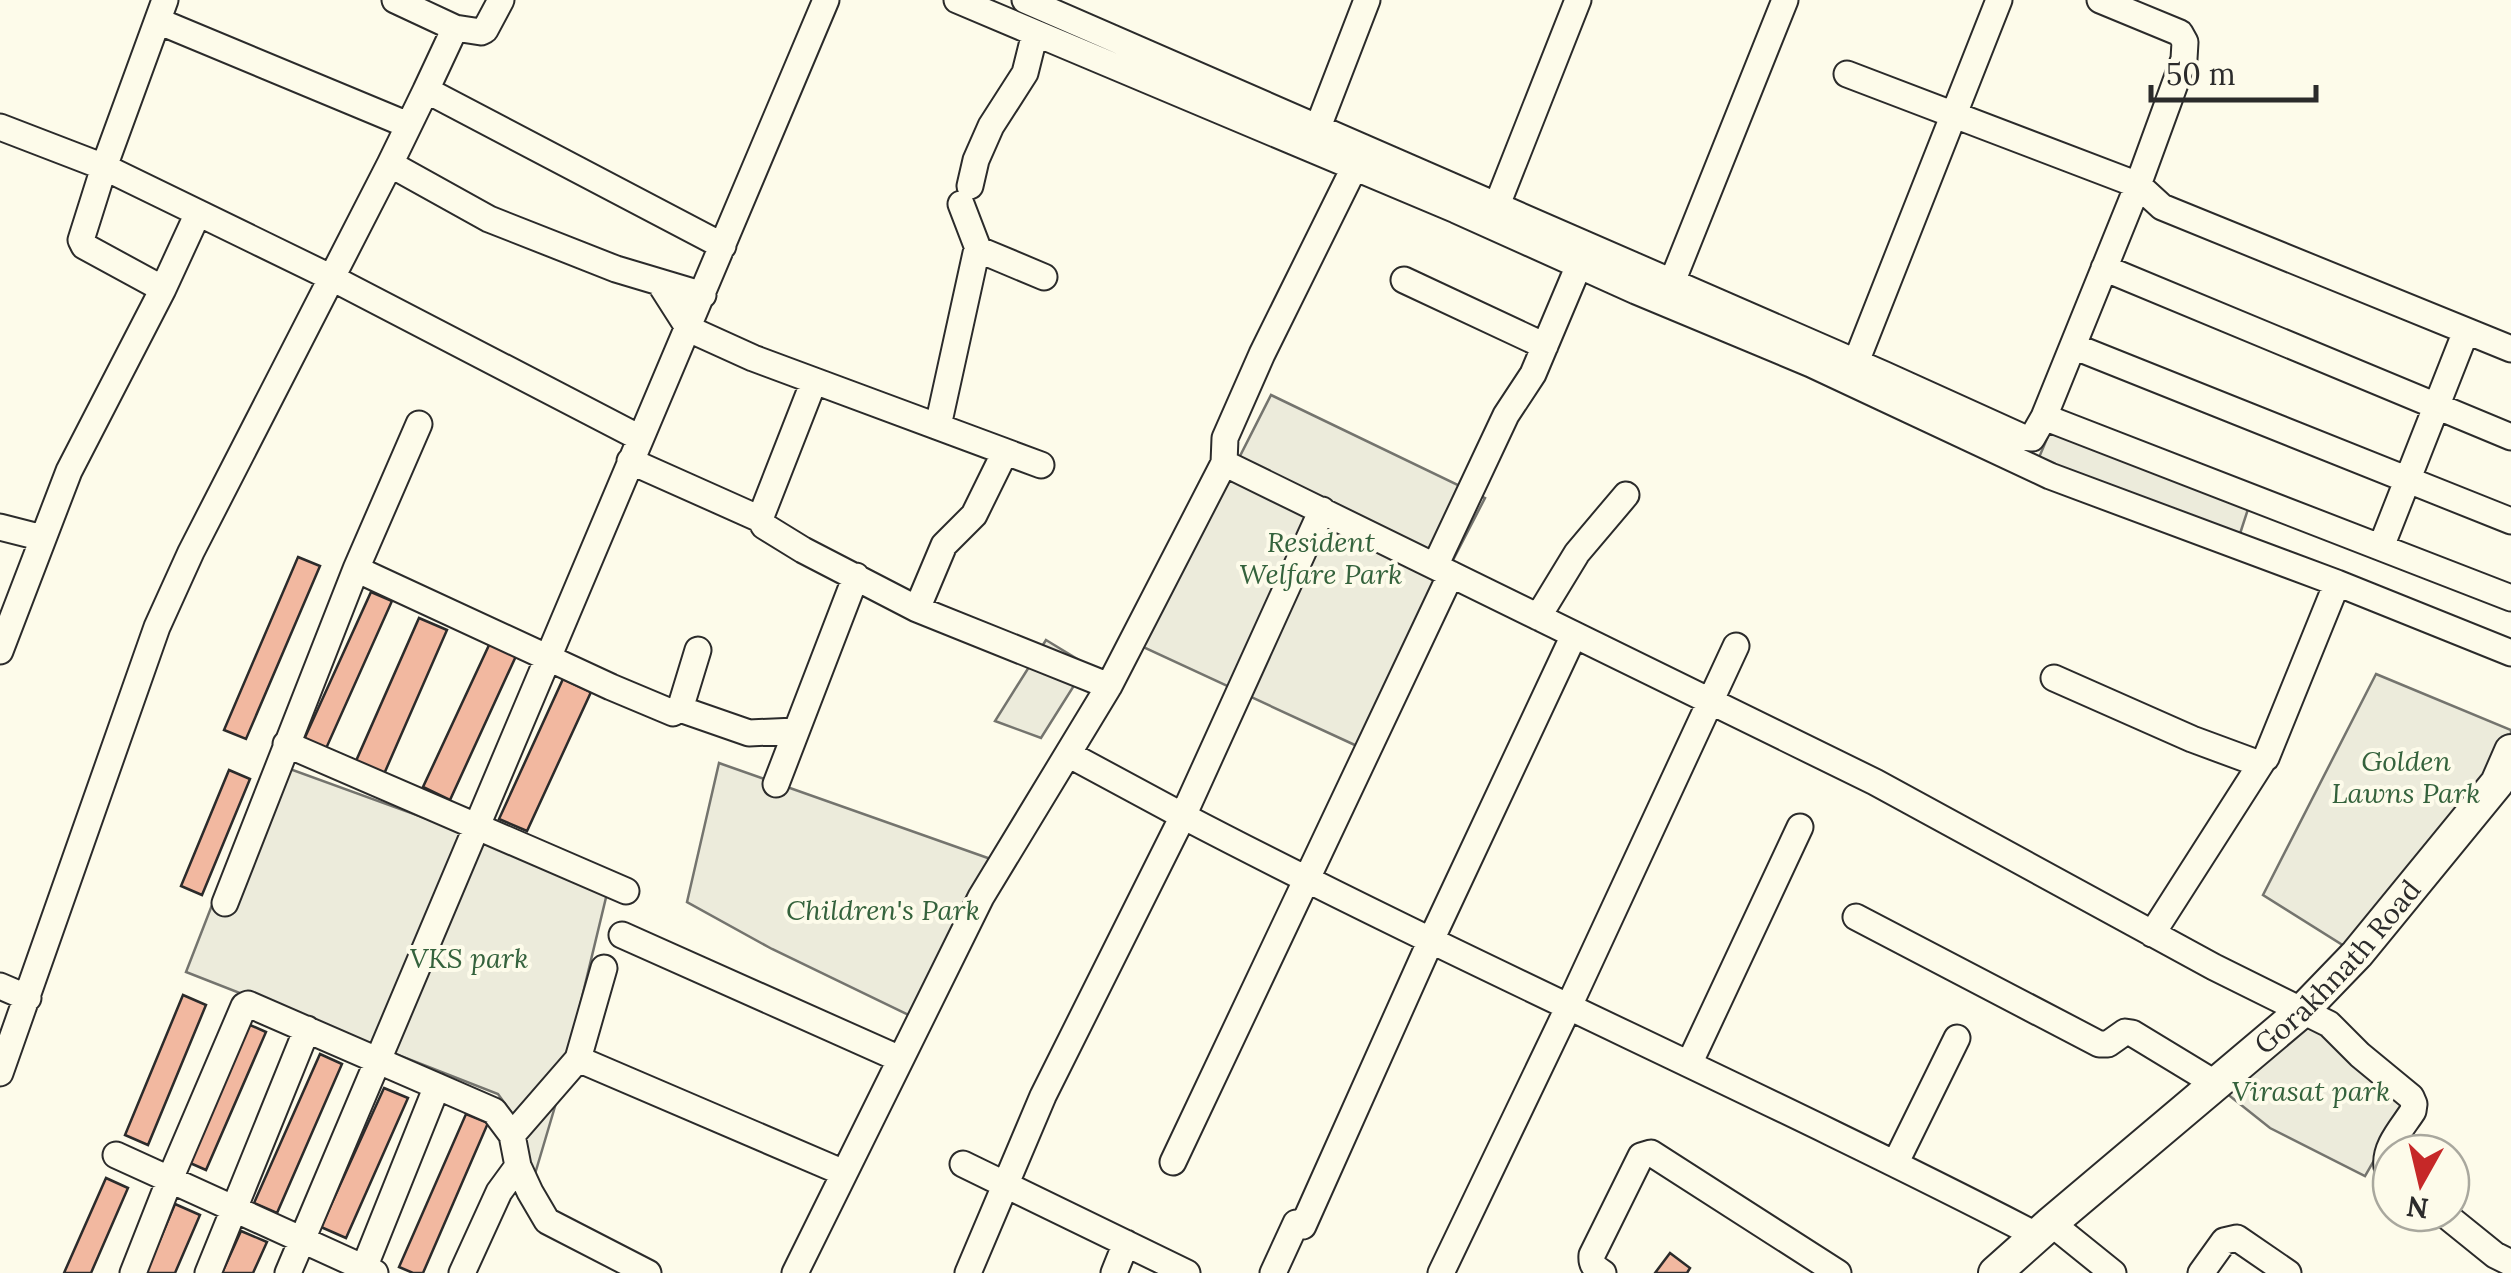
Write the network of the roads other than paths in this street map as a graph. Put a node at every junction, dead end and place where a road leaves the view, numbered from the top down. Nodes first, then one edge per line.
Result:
1 (395, 0) edge
2 (501, 0) edge
3 (826, 0) edge
4 (957, 0) edge
5 (1025, 0) edge
6 (1368, 0) edge
7 (1578, 0) edge
8 (1785, 0) edge
9 (1999, 0) edge
10 (2100, 0) edge
11 (162, 11) edge
12 (455, 28) junction
13 (1035, 34) junction
14 (1846, 74) dead end
15 (426, 90) junction
16 (1953, 116) junction
17 (408, 125) junction
18 (0, 127) edge
19 (1314, 138) junction
20 (390, 164) junction
21 (104, 167) junction
22 (1354, 168) junction
23 (2138, 185) junction
24 (1497, 205) junction
25 (198, 213) junction
26 (723, 246) junction
27 (979, 251) junction
28 (1579, 265) junction
29 (2104, 268) junction
30 (1044, 277) dead end
31 (332, 278) junction
32 (1404, 280) dead end
33 (659, 282) junction
34 (1672, 282) junction
35 (163, 289) junction
36 (702, 296) junction
37 (688, 329) junction
38 (2466, 331) junction
39 (1545, 346) junction
40 (2073, 346) junction
41 (2511, 349) edge
42 (1856, 362) junction
43 (814, 381) junction
44 (2437, 406) junction
45 (2044, 416) junction
46 (419, 424) dead end
47 (938, 426) junction
48 (2511, 437) edge
49 (635, 450) junction
50 (1005, 452) junction
51 (1224, 462) junction
52 (1041, 465) dead end
53 (2409, 480) junction
54 (1626, 495) dead end
55 (1322, 510) junction
56 (760, 519) junction
57 (2511, 520) edge
58 (0, 527) edge
59 (43, 538) junction
60 (2381, 547) junction
61 (356, 568) junction
62 (1443, 570) junction
63 (856, 576) junction
64 (2337, 583) junction
65 (2511, 598) edge
66 (917, 609) junction
67 (1538, 617) junction
68 (1574, 635) junction
69 (1736, 646) dead end
70 (0, 650) edge
71 (698, 650) dead end
72 (2511, 654) edge
73 (548, 657) junction
74 (2054, 678) dead end
75 (1109, 686) junction
76 (1712, 702) junction
77 (680, 708) junction
78 (796, 731) junction
79 (286, 744) junction
80 (2511, 751) edge
81 (1068, 754) junction
82 (2262, 762) junction
83 (776, 784) dead end
84 (1183, 816) junction
85 (477, 826) junction
86 (1800, 826) dead end
87 (1308, 881) junction
88 (626, 892) dead end
89 (224, 903) dead end
90 (1856, 917) dead end
91 (2152, 934) junction
92 (622, 936) dead end
93 (1432, 940) junction
94 (604, 968) dead end
95 (0, 986) edge
96 (28, 998) junction
97 (1569, 1006) junction
98 (2301, 1012) junction
99 (307, 1029) junction
100 (1956, 1038) dead end
101 (578, 1058) junction
102 (900, 1059) junction
103 (378, 1060) junction
104 (1690, 1064) junction
105 (0, 1073) edge
106 (2216, 1084) junction
107 (438, 1086) junction
108 (2399, 1133) edge
109 (512, 1134) junction
110 (116, 1155) dead end
111 (1173, 1162) dead end
112 (964, 1164) dead end
113 (1895, 1164) junction
114 (518, 1166) junction
115 (844, 1173) junction
116 (170, 1179) junction
117 (1004, 1184) junction
118 (234, 1207) junction
119 (2044, 1229) junction
120 (2468, 1233) edge
121 (302, 1240) junction
122 (1126, 1244) junction
123 (2511, 1263) edge
124 (367, 1271) edge
125 (134, 1273) edge
126 (208, 1273) edge
127 (288, 1273) edge
128 (462, 1273) edge
129 (648, 1273) edge
130 (795, 1273) edge
131 (968, 1273) edge
132 (1114, 1273) edge
133 (1187, 1273) edge
134 (1273, 1273) edge
135 (1441, 1273) edge
136 (1603, 1273) edge
137 (1838, 1273) edge
138 (1996, 1273) edge
139 (2113, 1273) edge
140 (2201, 1273) edge
141 (2288, 1273) edge

1 - 12 street
2 - 12 street
3 - 26 street
4 - 13 street
5 - 19 street
6 - 19 street
7 - 24 street
8 - 34 street
9 - 16 street
10 - 23 street
11 - 17 street
11 - 21 street
12 - 15 street
13 - 19 street
13 - 27 street
14 - 16 street
15 - 17 street
15 - 26 street
16 - 23 street
16 - 42 street
17 - 20 street
18 - 21 street
19 - 22 street
19 - 24 street
20 - 31 street
20 - 33 street
21 - 25 street
21 - 35 street
22 - 28 street
22 - 51 street
23 - 29 street
23 - 38 street
24 - 34 street
25 - 31 street
25 - 35 street
26 - 36 street
27 - 30 street
27 - 47 street
28 - 39 street
28 - 64 street
29 - 40 street
29 - 44 street
31 - 49 street
31 - 96 street
32 - 39 street
33 - 36 street
33 - 37 street
34 - 42 street
35 - 59 street
36 - 37 street
37 - 43 street
37 - 49 street
38 - 41 street
38 - 44 street
39 - 62 street
40 - 45 street
40 - 53 street
42 - 45 street
43 - 47 street
43 - 56 street
44 - 48 street
44 - 53 street
45 - 60 street
46 - 61 street
47 - 50 street
49 - 56 street
49 - 73 street
50 - 52 street
50 - 66 street
51 - 55 street
51 - 75 street
53 - 57 street
53 - 60 street
54 - 67 street
55 - 62 street
55 - 84 street
56 - 63 street
58 - 59 street
59 - 70 street
60 - 65 street
61 - 73 street
61 - 79 street
62 - 67 street
62 - 87 street
63 - 66 street
63 - 78 street
64 - 72 street
64 - 82 street
66 - 75 street
67 - 68 street
68 - 76 street
68 - 93 street
69 - 76 street
71 - 77 street
73 - 77 street
73 - 85 street
74 - 82 street
75 - 81 street
76 - 91 street
76 - 97 street
77 - 78 street
78 - 83 street
79 - 85 street
79 - 89 street
80 - 98 main road, Gorakhnath Road
81 - 84 street
81 - 102 street
82 - 91 street
84 - 87 street
84 - 117 street
85 - 88 street
85 - 103 street
86 - 104 street
87 - 93 street
87 - 111 street
90 - 106 street
91 - 98 street
92 - 102 street
93 - 97 street
93 - 134 street
94 - 101 street
95 - 96 street
96 - 105 street
97 - 104 street
97 - 135 street
98 - 106 main road, Gorakhnath Road
98 - 108 street
99 - 103 street
99 - 116 street
99 - 118 street
100 - 113 street
101 - 109 street
101 - 115 street
102 - 115 street
103 - 107 street
103 - 121 street
104 - 113 street
106 - 119 main road, Gorakhnath Road
107 - 109 street
107 - 124 street
109 - 114 street
110 - 116 street
112 - 117 street
113 - 119 street
114 - 128 street
114 - 129 street
115 - 130 street
116 - 118 street
116 - 125 street
117 - 122 street
117 - 131 street
118 - 121 street
118 - 126 street
119 - 138 main road, Gorakhnath Road
119 - 139 street
120 - 123 street
121 - 124 street
121 - 127 street
122 - 132 street
122 - 133 street
136 - 137 street
140 - 141 street

